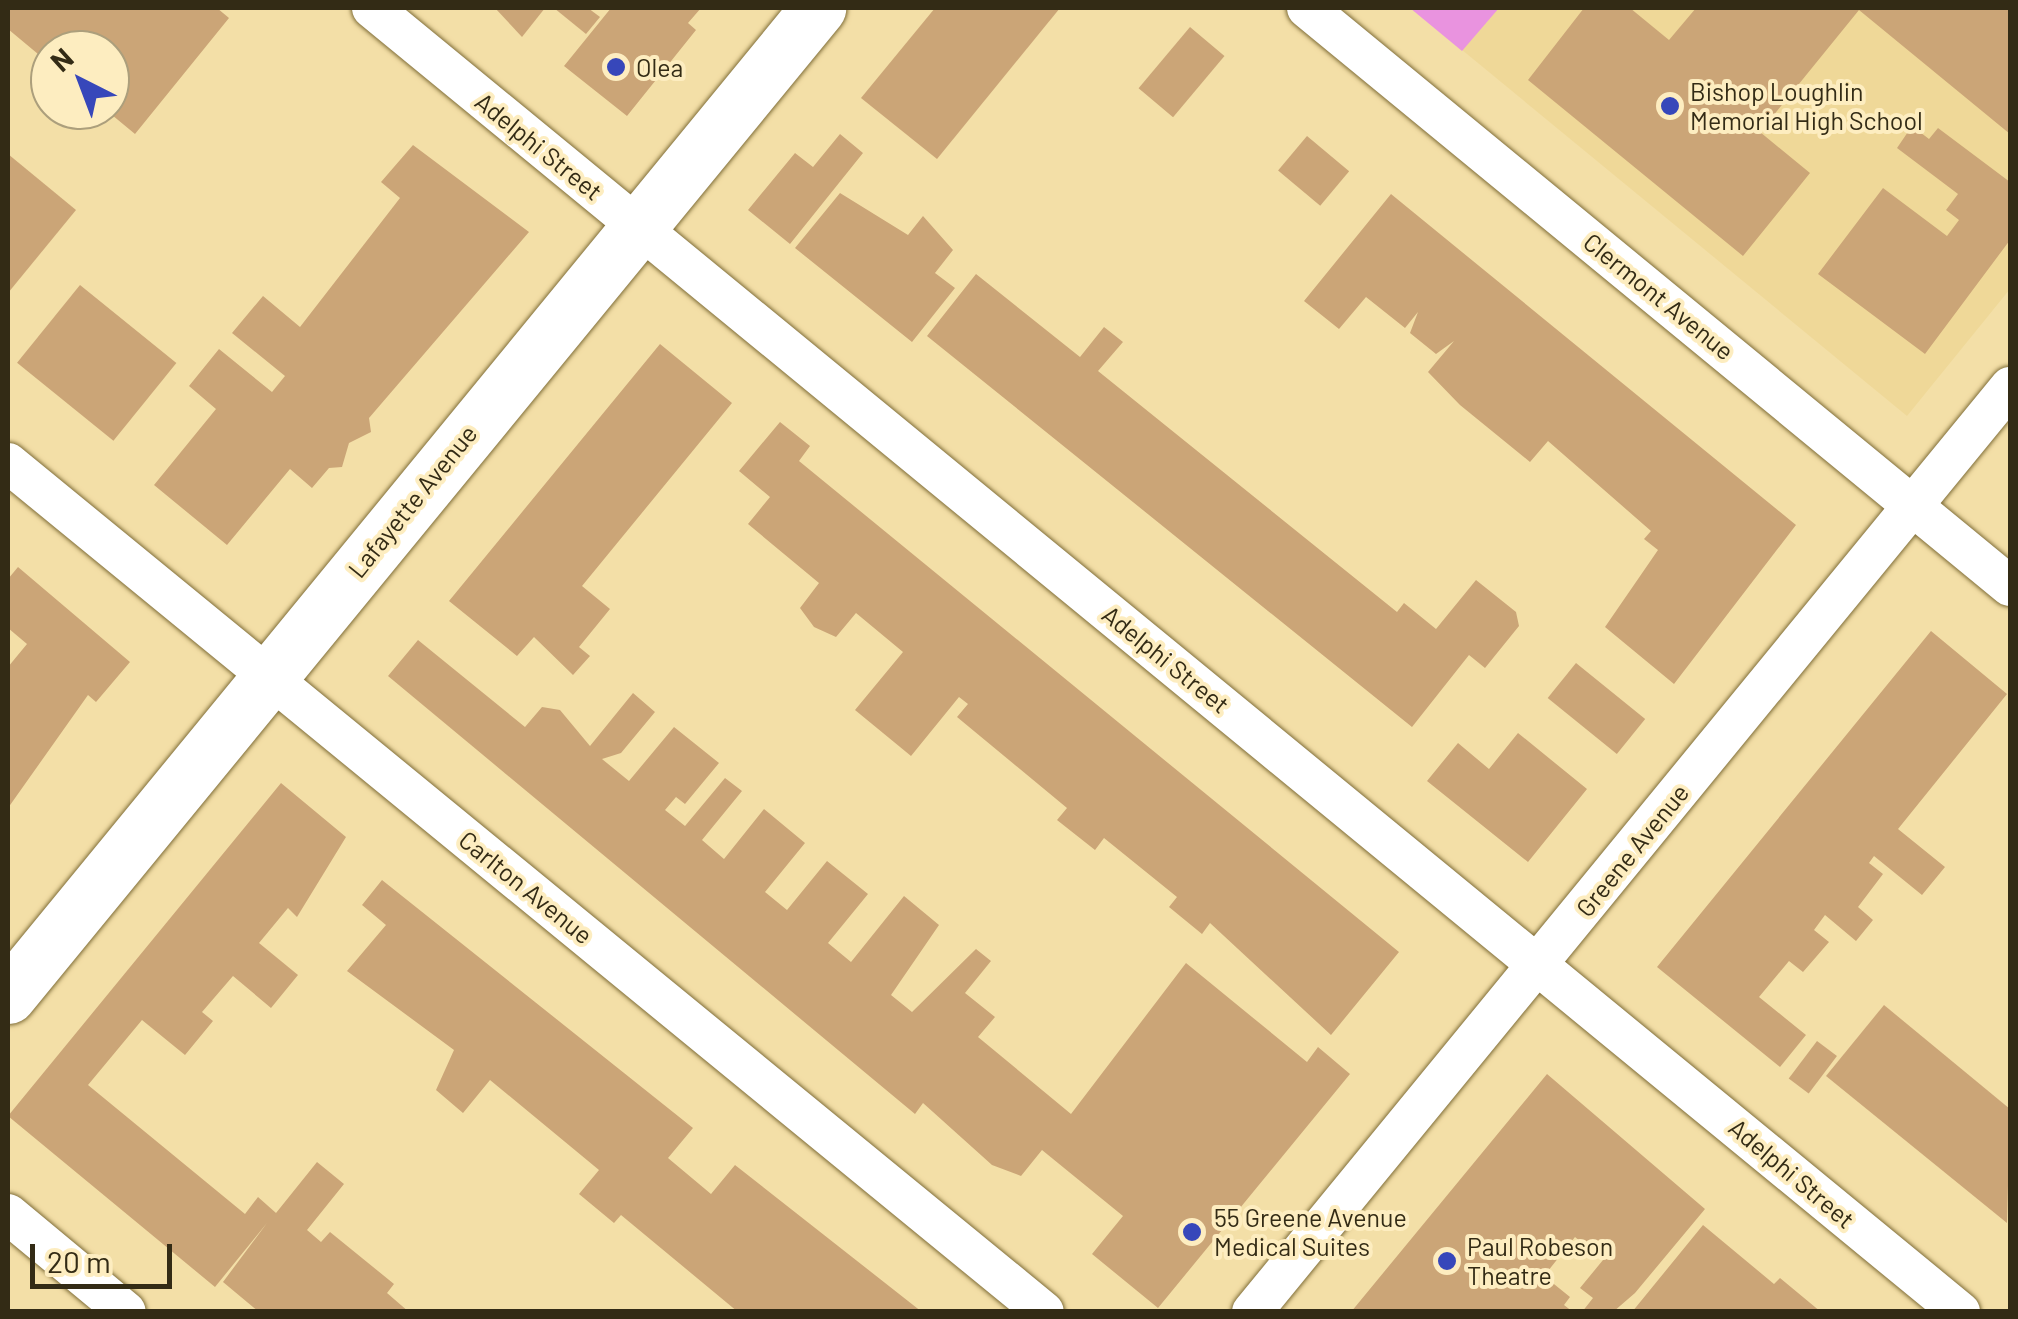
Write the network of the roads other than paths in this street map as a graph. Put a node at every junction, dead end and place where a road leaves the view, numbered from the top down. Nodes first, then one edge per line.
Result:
1 (372, 8) edge
2 (818, 8) edge
3 (1307, 8) edge
4 (638, 227) junction
5 (2010, 387) edge
6 (8, 463) edge
7 (1914, 506) junction
8 (2010, 586) edge
9 (268, 676) junction
10 (1538, 964) junction
11 (8, 996) edge
12 (8, 1214) edge
13 (126, 1312) edge
14 (1044, 1312) edge
15 (1252, 1312) edge
16 (1960, 1312) edge

1 - 4 street, Adelphi Street
2 - 4 main road, Lafayette Avenue
3 - 7 street, Clermont Avenue
4 - 9 main road, Lafayette Avenue
4 - 10 street, Adelphi Street
5 - 7 street, Greene Avenue
6 - 9 street, Carlton Avenue
7 - 8 street, Clermont Avenue
7 - 10 street, Greene Avenue
9 - 11 main road, Lafayette Avenue
9 - 14 street, Carlton Avenue
10 - 15 street, Greene Avenue
10 - 16 street, Adelphi Street
12 - 13 street

